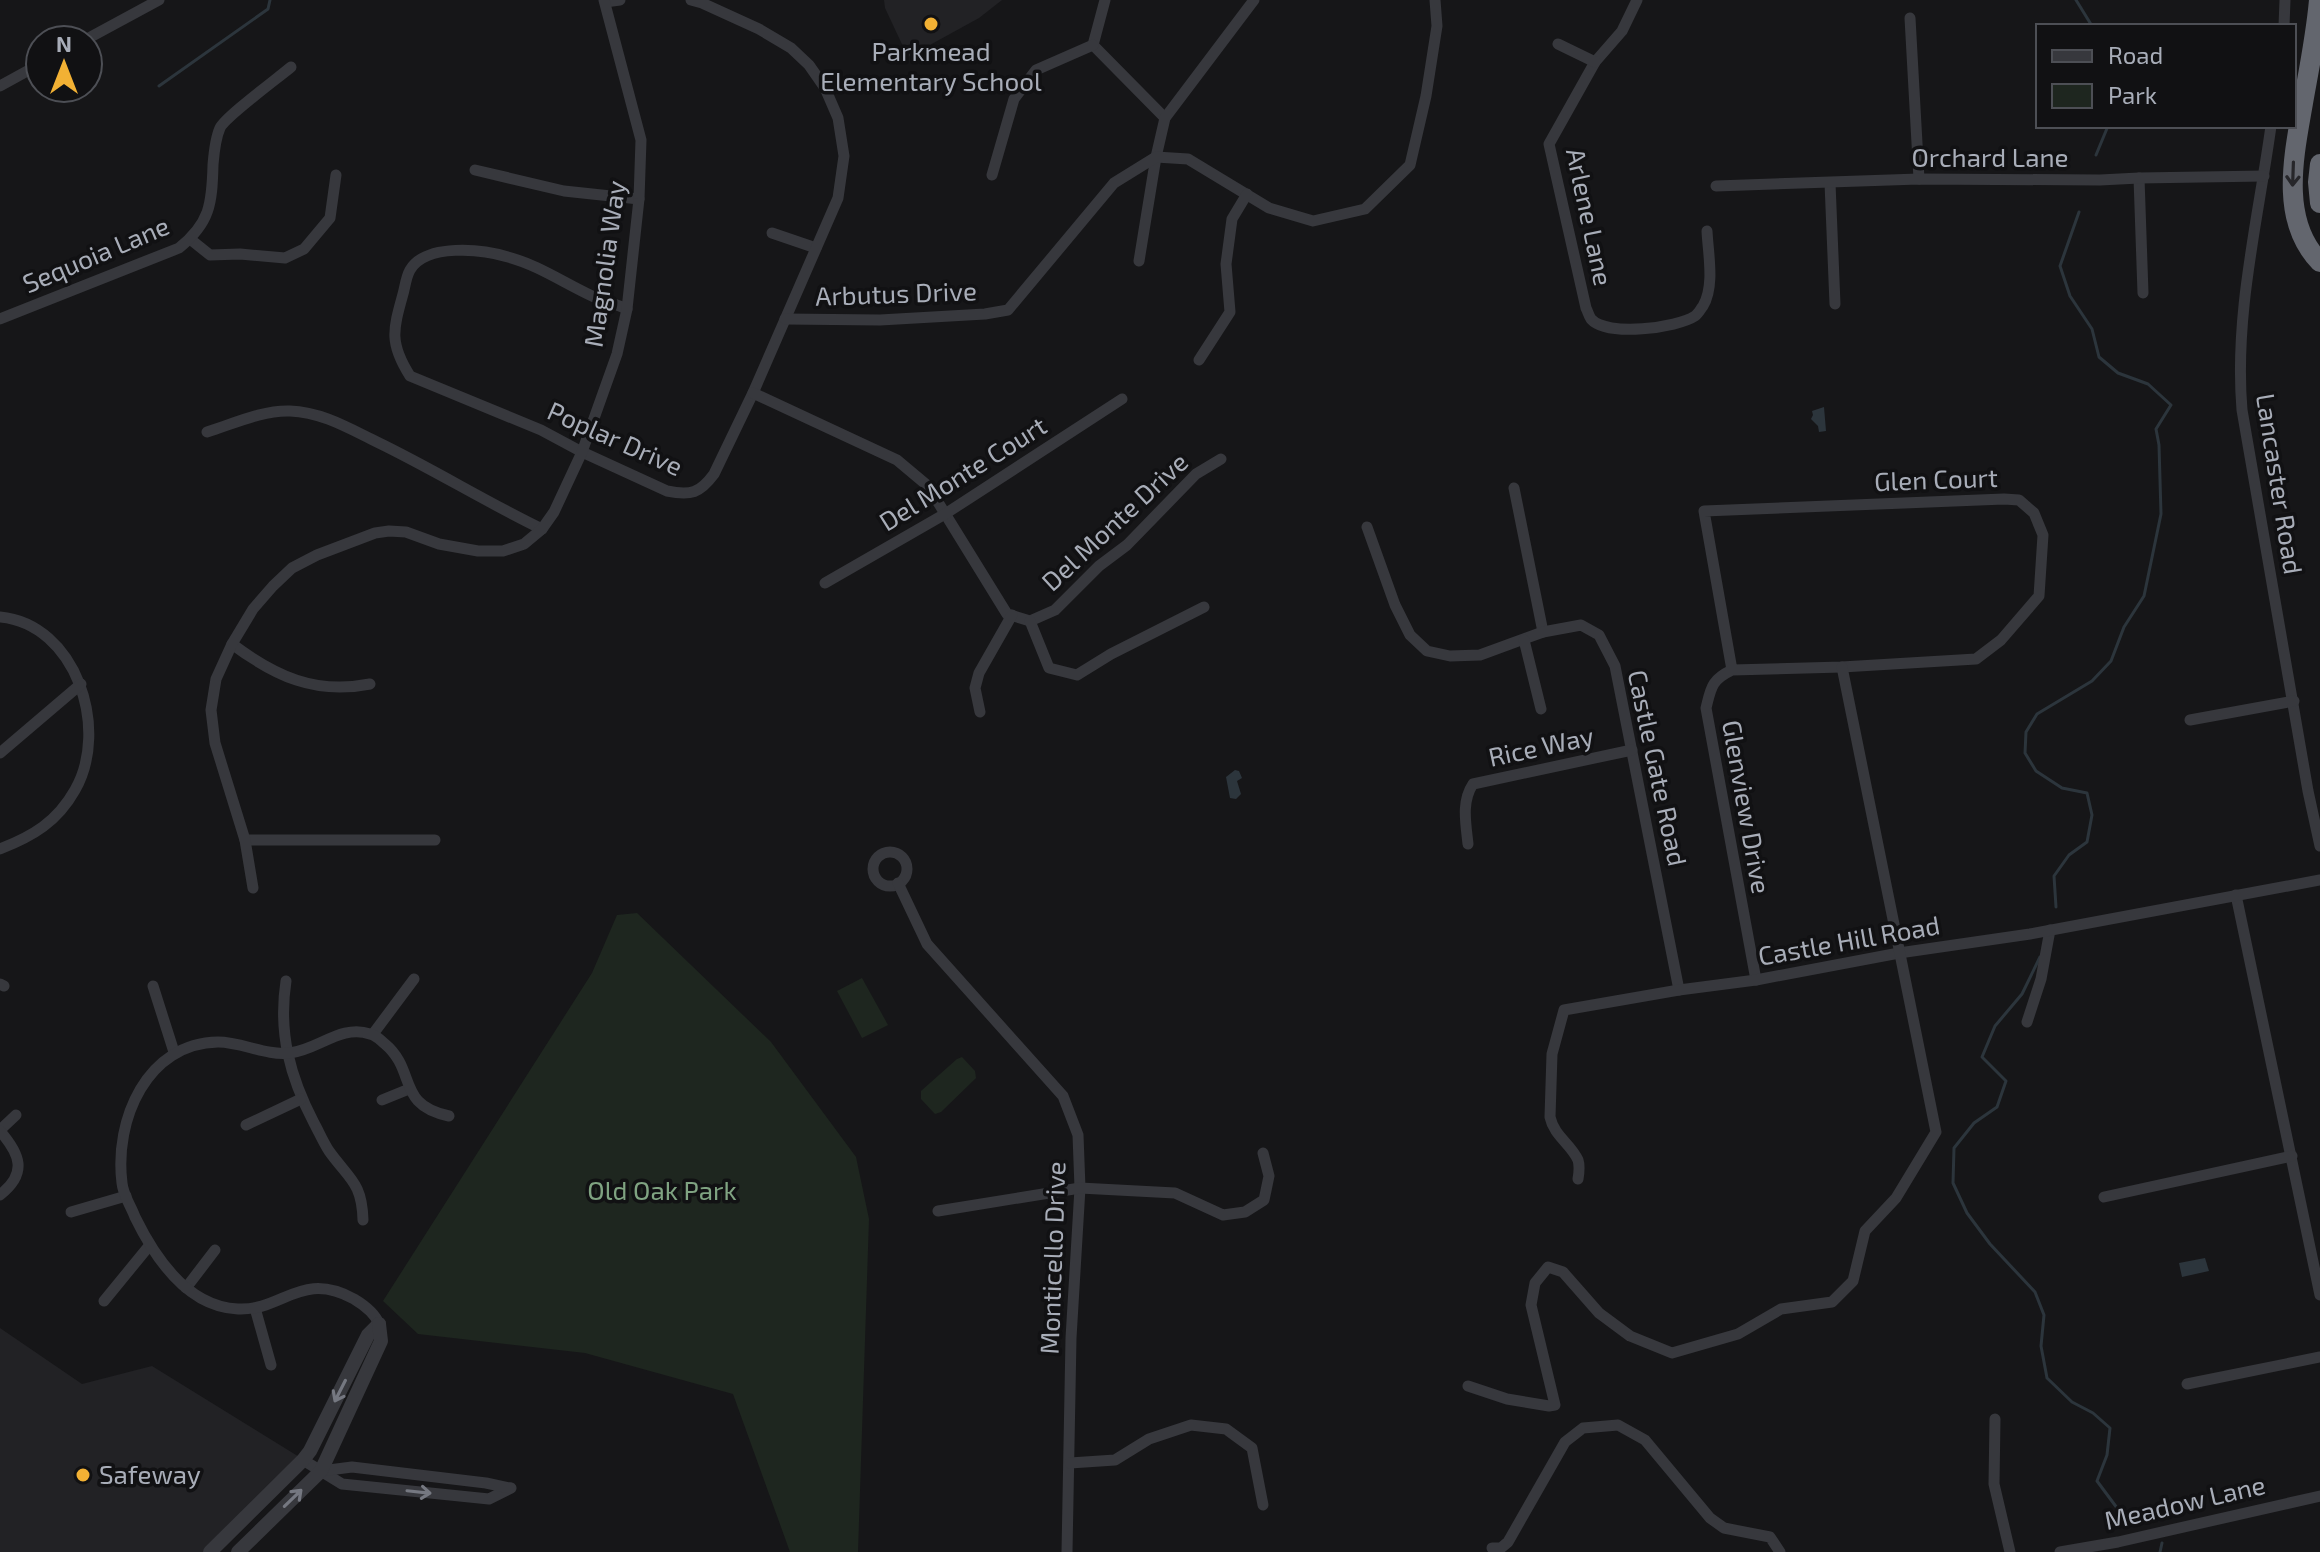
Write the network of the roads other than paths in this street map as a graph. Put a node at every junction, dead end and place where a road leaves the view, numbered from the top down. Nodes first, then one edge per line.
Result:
1 (159, 0) edge
2 (620, 0) edge
3 (691, 0) edge
4 (1105, 0) edge
5 (1254, 0) edge
6 (1435, 0) edge
7 (1637, 0) edge
8 (2285, 0) edge
9 (2319, 0) edge
10 (605, 1) edge
11 (1910, 18) dead end
12 (2284, 24) edge
13 (104, 30) edge
14 (1558, 44) dead end
15 (1093, 45) junction
16 (1595, 62) junction
17 (291, 67) dead end
18 (24, 73) edge
19 (0, 86) edge
20 (1165, 118) junction
21 (2271, 128) edge
22 (1156, 157) junction
23 (2320, 164) edge
24 (475, 170) dead end
25 (336, 175) dead end
26 (992, 175) dead end
27 (2264, 176) junction
28 (2139, 178) junction
29 (1919, 179) junction
30 (1830, 183) junction
31 (1716, 186) dead end
32 (1247, 194) junction
33 (639, 199) junction
34 (2320, 203) edge
35 (1707, 231) dead end
36 (772, 233) dead end
37 (190, 239) junction
38 (816, 248) junction
39 (1139, 261) dead end
40 (2320, 262) edge
41 (2143, 293) dead end
42 (1835, 304) dead end
43 (627, 309) junction
44 (0, 319) edge
45 (785, 319) junction
46 (1199, 360) dead end
47 (753, 393) junction
48 (1122, 399) dead end
49 (207, 432) dead end
50 (582, 452) junction
51 (1221, 459) dead end
52 (1514, 488) dead end
53 (945, 514) junction
54 (1367, 527) dead end
55 (542, 529) junction
56 (825, 583) dead end
57 (1204, 607) dead end
58 (1012, 615) junction
59 (0, 617) edge
60 (1030, 621) junction
61 (1543, 632) junction
62 (1524, 640) junction
63 (232, 644) junction
64 (1842, 667) junction
65 (1732, 670) junction
66 (81, 684) junction
67 (370, 684) dead end
68 (2294, 701) junction
69 (1541, 709) dead end
70 (980, 712) dead end
71 (2190, 720) dead end
72 (1632, 750) junction
73 (0, 753) edge
74 (245, 840) junction
75 (435, 840) dead end
76 (1468, 844) dead end
77 (2320, 846) edge
78 (0, 849) edge
79 (2320, 880) edge
80 (898, 883) dead end
81 (253, 888) dead end
82 (2236, 895) junction
83 (2050, 930) junction
84 (1899, 953) junction
85 (414, 979) dead end
86 (1756, 980) junction
87 (286, 981) dead end
88 (153, 986) dead end
89 (1679, 990) junction
90 (2027, 1022) dead end
91 (373, 1034) junction
92 (174, 1052) junction
93 (287, 1054) junction
94 (409, 1089) junction
95 (301, 1099) junction
96 (382, 1100) dead end
97 (16, 1115) dead end
98 (449, 1116) dead end
99 (246, 1125) dead end
100 (0, 1130) edge
101 (1263, 1153) dead end
102 (2292, 1156) junction
103 (1578, 1179) dead end
104 (1080, 1188) junction
105 (0, 1195) edge
106 (126, 1196) junction
107 (2104, 1197) dead end
108 (938, 1211) dead end
109 (71, 1212) dead end
110 (363, 1220) dead end
111 (149, 1246) junction
112 (215, 1250) dead end
113 (186, 1288) junction
114 (2320, 1295) edge
115 (104, 1301) dead end
116 (255, 1308) junction
117 (379, 1324) junction
118 (2320, 1357) edge
119 (271, 1365) dead end
120 (2187, 1384) dead end
121 (1468, 1386) dead end
122 (1995, 1419) dead end
123 (303, 1460) junction
124 (1070, 1463) junction
125 (321, 1471) junction
126 (2320, 1496) edge
127 (1263, 1505) dead end
128 (1492, 1548) dead end
129 (210, 1552) edge
130 (238, 1552) edge
131 (1067, 1552) edge
132 (1780, 1552) edge
133 (2010, 1552) edge
134 (2060, 1552) edge

1 - 13 street
2 - 10 street
3 - 38 street, Poplar Drive
4 - 15 street
5 - 20 street
6 - 32 street
7 - 16 street, Arlene Lane
8 - 12 street
9 -> 40 highway
10 - 33 street, Magnolia Way
11 - 29 street
14 - 16 street
15 - 20 street
15 - 26 street
16 - 35 street, Arlene Lane
17 - 37 street, Sequoia Lane
18 - 19 street
20 - 22 street
21 - 27 street, Lancaster Road
22 - 32 street
22 - 39 street
22 - 45 street, Arbutus Drive
23 - 34 highway
24 - 33 street
25 - 37 street
27 - 28 street, Orchard Lane
27 - 68 street, Lancaster Road
28 - 29 street, Orchard Lane
28 - 41 street
29 - 30 street, Orchard Lane
30 - 31 street, Orchard Lane
30 - 42 street
32 - 46 street
33 - 43 street, Magnolia Way
36 - 38 street
37 - 44 street, Sequoia Lane
38 - 45 street, Poplar Drive
43 - 50 street, Magnolia Way
43 - 50 street, Poplar Drive
45 - 47 street, Poplar Drive
47 - 50 street, Poplar Drive
47 - 53 street
48 - 53 street, Del Monte Court
49 - 55 street
50 - 55 street, Magnolia Way
51 - 60 street, Del Monte Drive
52 - 61 street
53 - 56 street, Del Monte Court
53 - 58 street
54 - 62 street, Castle Gate Road
55 - 63 street, Magnolia Way
57 - 60 street
58 - 60 street, Del Monte Drive
58 - 70 street
59 - 66 street
61 - 62 street, Castle Gate Road
61 - 72 street, Castle Gate Road
62 - 69 street
63 - 67 street
63 - 74 street, Magnolia Way
64 - 65 street, Glen Court
64 - 65 street, Glen Court
64 - 84 street
65 - 86 street, Glenview Drive
66 - 73 street
66 - 78 street
68 - 71 street
68 - 77 street, Lancaster Road
72 - 76 street, Rice Way
72 - 89 street, Castle Gate Road
74 - 75 street
74 - 81 street, Magnolia Way
79 - 82 street, Castle Hill Road
80 - 104 street, Monticello Drive
82 - 83 street, Castle Hill Road
82 - 102 street
83 - 84 street, Castle Hill Road
83 - 90 street
84 - 86 street, Castle Hill Road
84 - 121 street
85 - 91 street
86 - 89 street, Castle Hill Road
87 - 93 street
88 - 92 street
89 - 103 street, Castle Hill Road
91 - 93 street
91 - 94 street
92 - 93 street
92 - 106 street
93 - 95 street
94 - 96 street
94 - 98 street
95 - 99 street
95 - 110 street
97 - 100 street
100 - 105 street
101 - 104 street
102 - 107 street
102 - 114 street
104 - 108 street
104 - 124 street, Monticello Drive
106 - 109 street
106 - 111 street
111 - 113 street
111 - 115 street
112 - 113 street
113 - 116 street
116 - 117 street
116 - 119 street
117 -> 123 street
117 - 125 street
118 - 120 street
122 - 133 street
123 - 125 street
123 - 129 street
124 - 127 street
124 - 131 street, Monticello Drive
125 -> 125 street
130 -> 125 street
126 - 134 street, Meadow Lane
128 - 132 street

